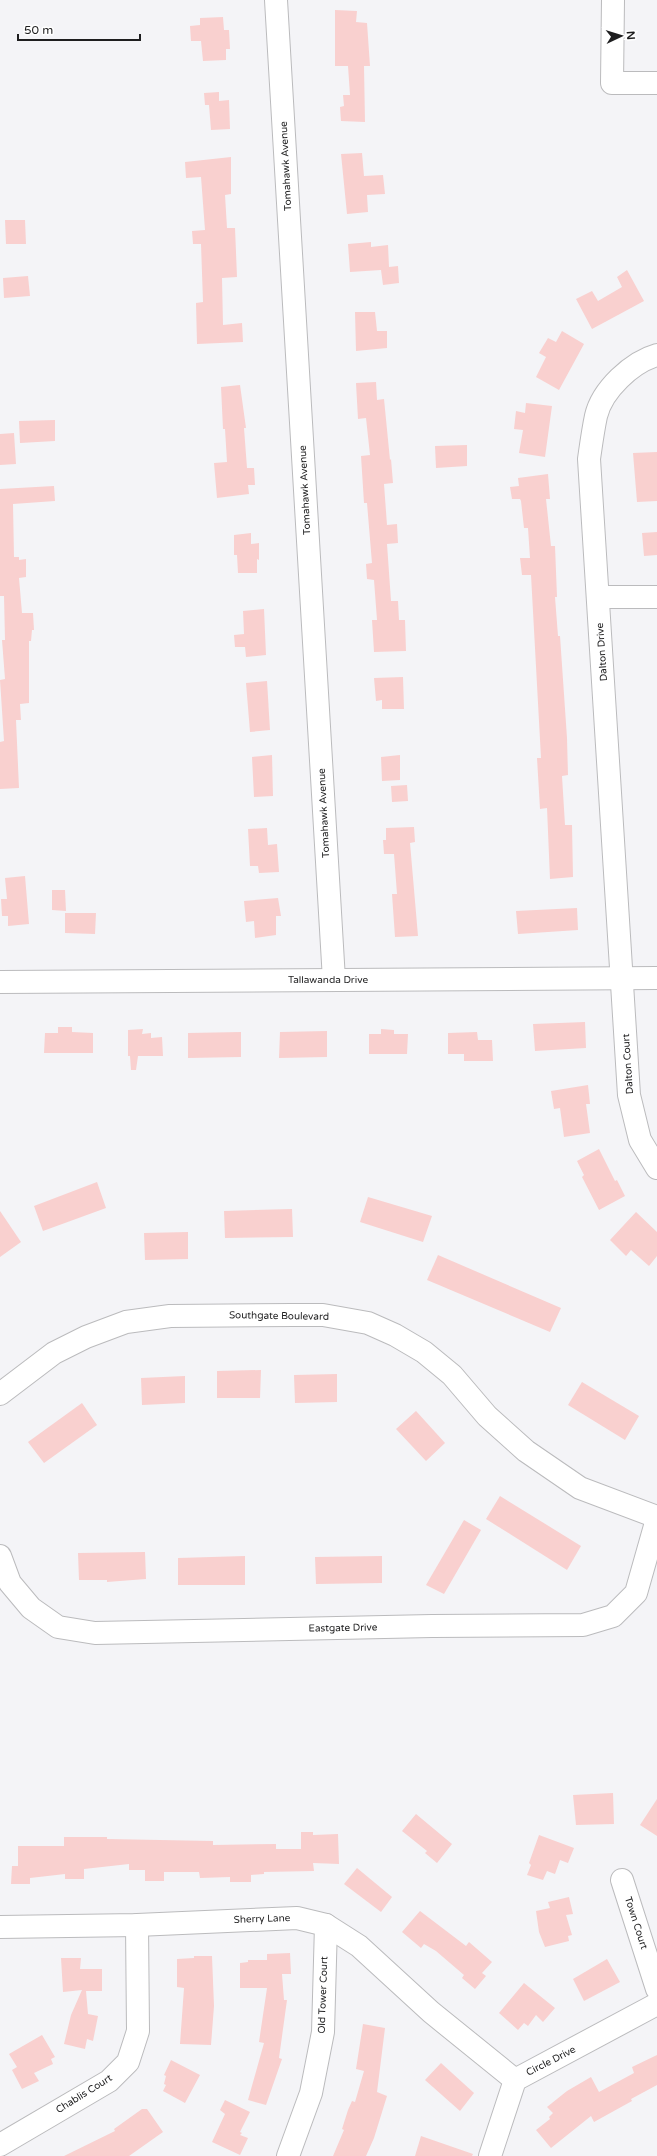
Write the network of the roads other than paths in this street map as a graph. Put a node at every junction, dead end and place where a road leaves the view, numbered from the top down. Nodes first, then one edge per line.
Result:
1 (276, 0) edge
2 (613, 0) edge
3 (657, 83) edge
4 (657, 355) edge
5 (598, 597) junction
6 (657, 597) edge
7 (623, 978) junction
8 (657, 978) edge
9 (334, 980) junction
10 (0, 982) edge
11 (657, 1168) edge
12 (0, 1394) edge
13 (657, 1518) edge
14 (0, 1556) edge
15 (622, 1880) dead end
16 (137, 1925) junction
17 (326, 1925) junction
18 (0, 1927) edge
19 (657, 1989) edge
20 (657, 2004) edge
21 (515, 2080) junction
22 (0, 2145) edge
23 (288, 2156) edge
24 (490, 2156) edge

1 - 9 street, Tomahawk Avenue
2 - 3 street
4 - 5 street, Dalton Drive
5 - 6 street
5 - 7 street, Dalton Drive
7 - 8 street, Tallawanda Drive
7 - 9 street, Tallawanda Drive
7 - 11 street, Dalton Court
9 - 10 street, Tallawanda Drive
12 - 13 street, Southgate Boulevard
13 - 14 street, Eastgate Drive
15 - 19 street, Town Court
16 - 17 street, Sherry Lane
16 - 18 street, Sherry Lane
16 - 22 street, Chablis Court
17 - 21 street, Sherry Lane
17 - 23 street, Old Tower Court
20 - 21 street, Circle Drive
21 - 24 street, Circle Drive

